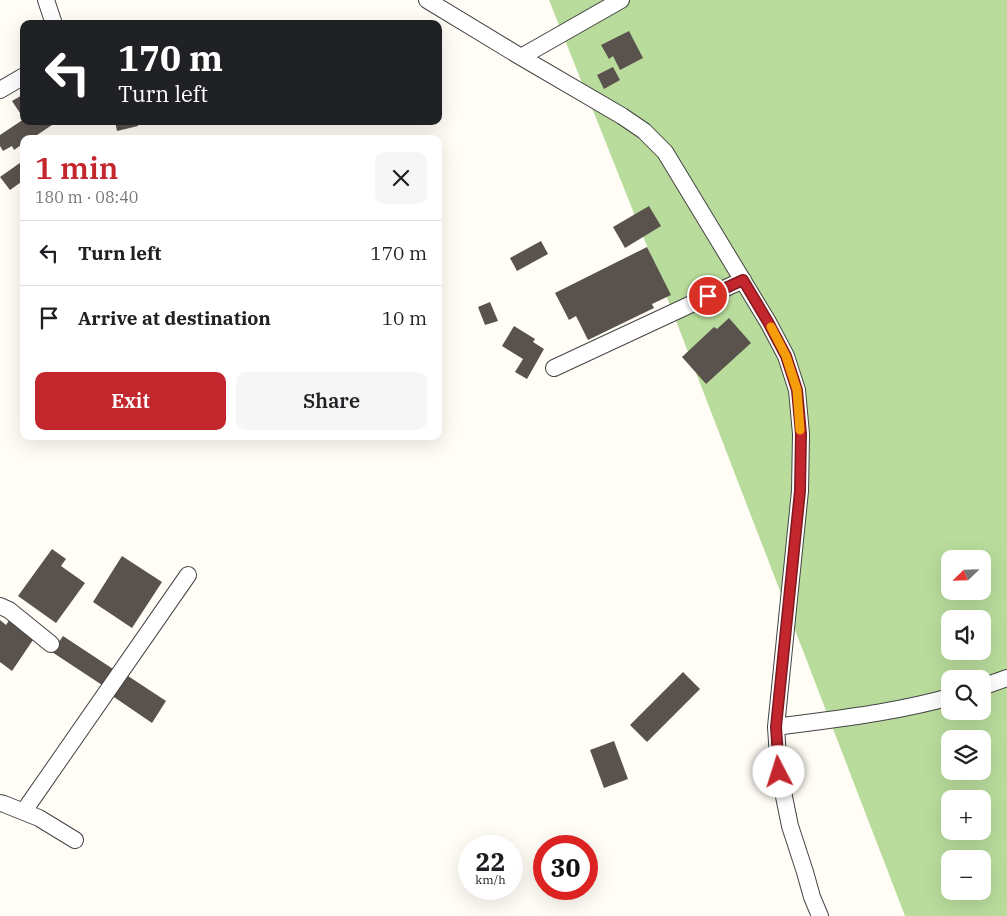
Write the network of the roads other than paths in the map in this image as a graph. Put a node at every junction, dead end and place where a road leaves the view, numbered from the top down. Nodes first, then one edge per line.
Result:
1 (46, 0) edge
2 (426, 0) edge
3 (621, 0) edge
4 (53, 20) edge
5 (521, 57) junction
6 (20, 78) edge
7 (0, 90) edge
8 (743, 280) junction
9 (554, 368) dead end
10 (188, 575) dead end
11 (0, 606) edge
12 (51, 644) dead end
13 (1007, 678) edge
14 (991, 684) edge
15 (941, 700) edge
16 (776, 727) junction
17 (0, 803) edge
18 (24, 811) junction
19 (75, 840) dead end
20 (820, 916) edge

1 - 4 street
2 - 5 street
3 - 5 street
5 - 8 street
6 - 7 street
8 - 9 street
8 - 16 street
10 - 18 street
11 - 12 street
13 - 14 street
15 - 16 street
16 - 20 street
17 - 18 street
18 - 19 street

